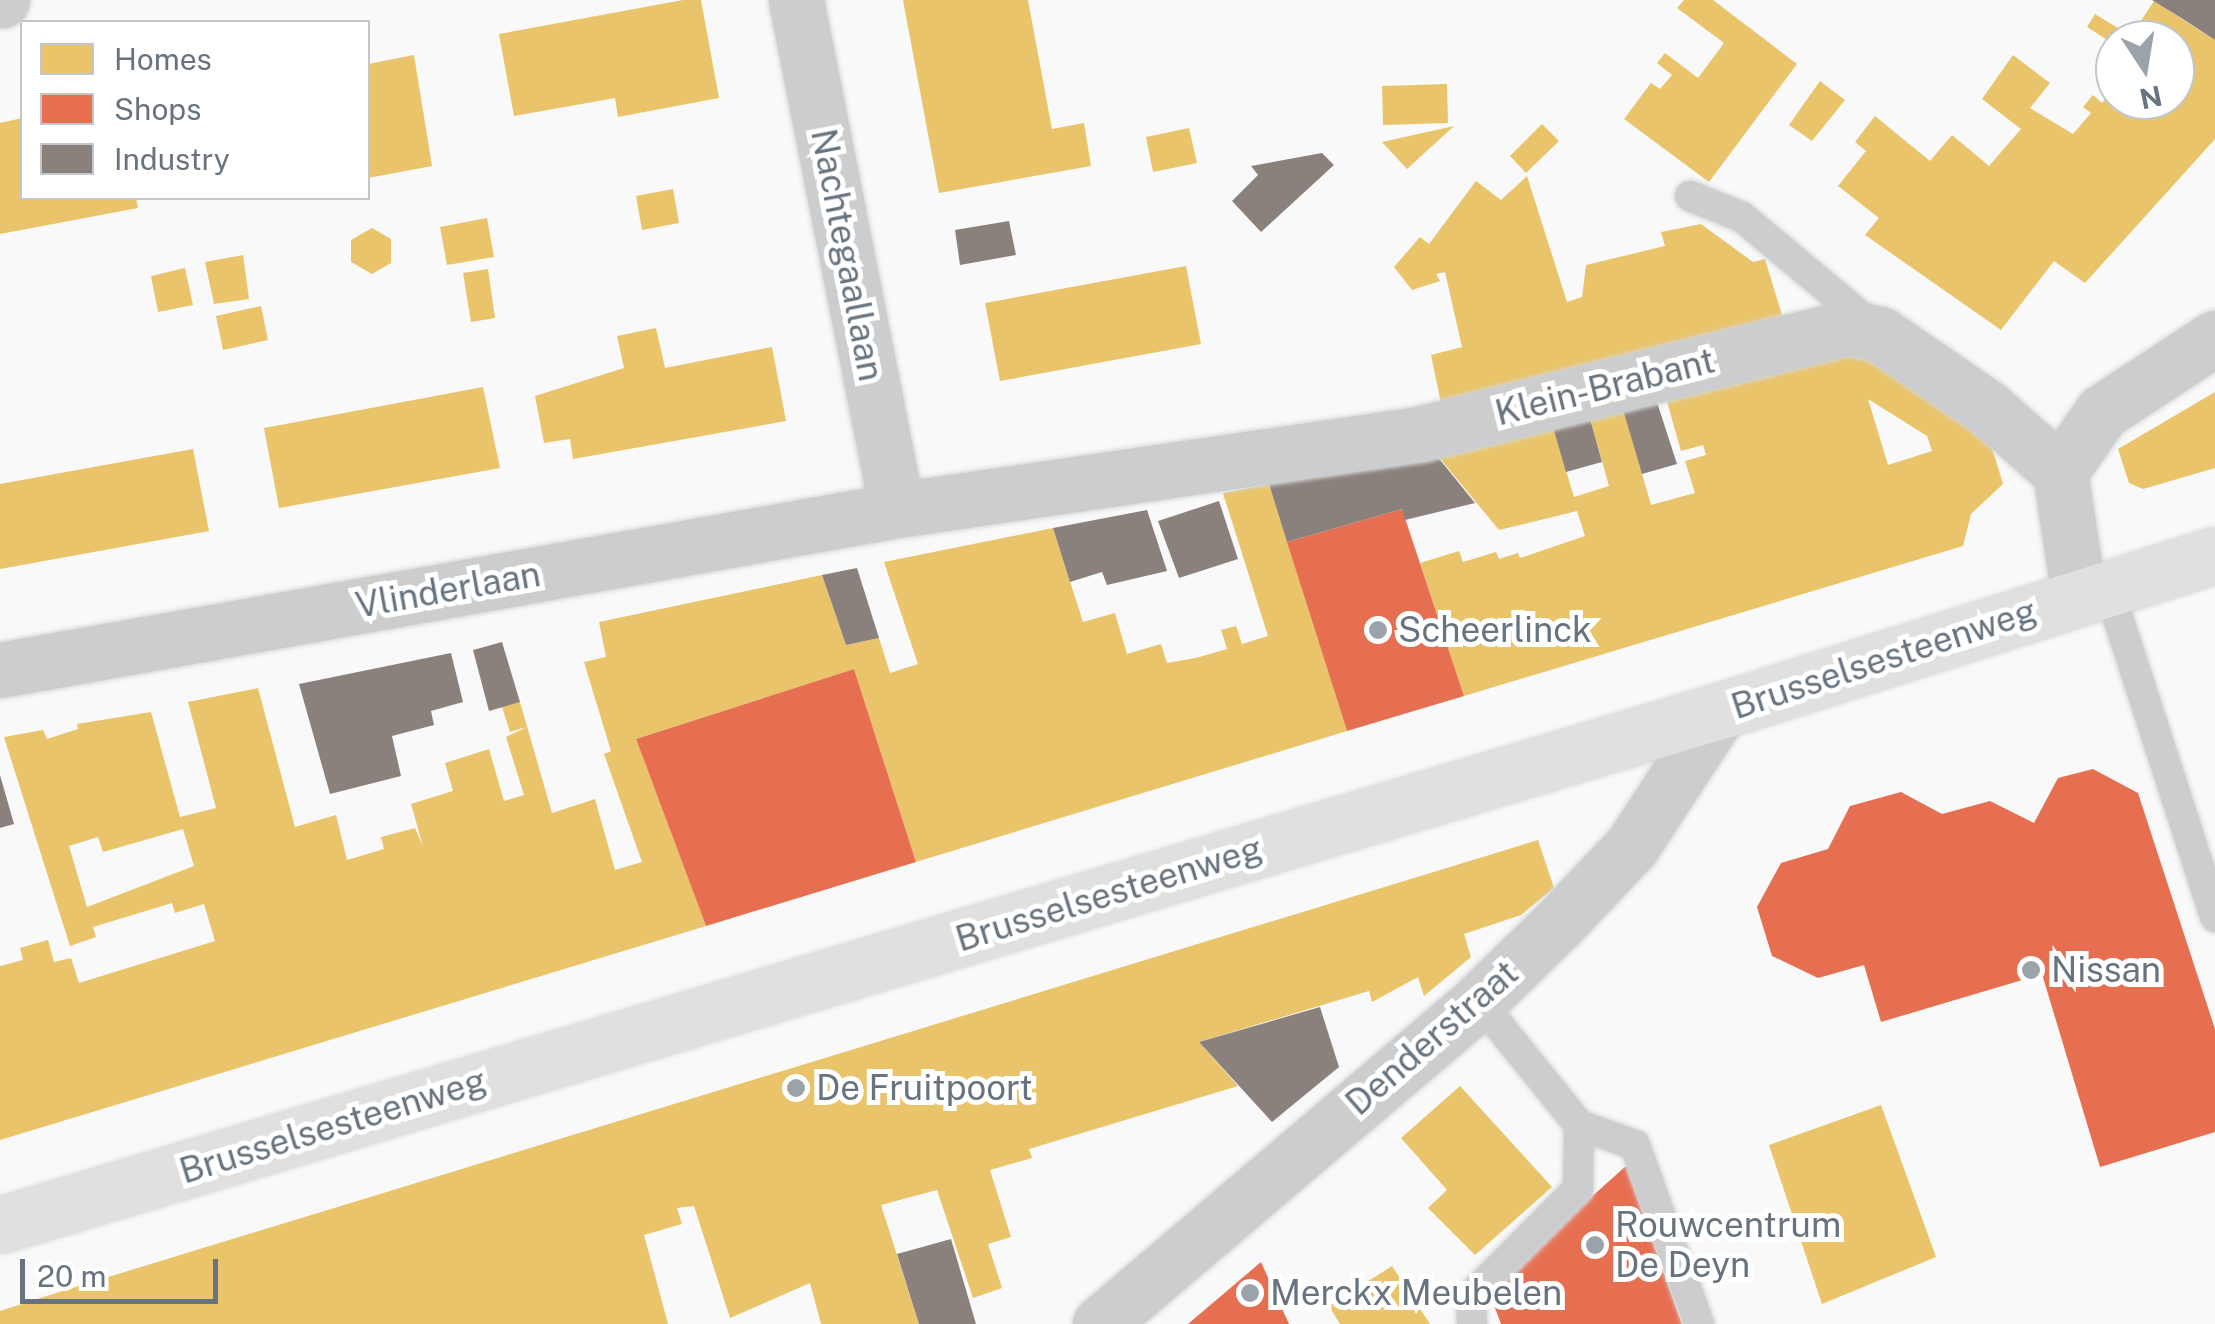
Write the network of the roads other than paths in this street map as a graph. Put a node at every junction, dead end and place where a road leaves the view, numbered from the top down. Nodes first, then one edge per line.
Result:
1 (796, 0) edge
2 (1690, 196) dead end
3 (1880, 334) junction
4 (2215, 338) edge
5 (2060, 472) junction
6 (897, 510) junction
7 (2215, 555) edge
8 (2094, 592) junction
9 (0, 670) edge
10 (1720, 711) junction
11 (2215, 917) edge
12 (1478, 1001) junction
13 (1579, 1126) junction
14 (0, 1225) edge
15 (1100, 1324) edge
16 (1472, 1324) edge
17 (1700, 1324) edge

1 - 6 street, Nachtegaallaan
2 - 3 lane
3 - 5 street
3 - 6 street, Klein-Brabant
4 - 5 street
5 - 8 street
6 - 9 street, Vlinderlaan
7 - 8 main road, Brusselsesteenweg
8 - 10 main road, Brusselsesteenweg
8 - 11 lane
10 - 12 street, Denderstraat
10 - 14 main road, Brusselsesteenweg
12 - 13 lane
12 - 15 street, Denderstraat
13 - 16 lane
13 - 17 lane

